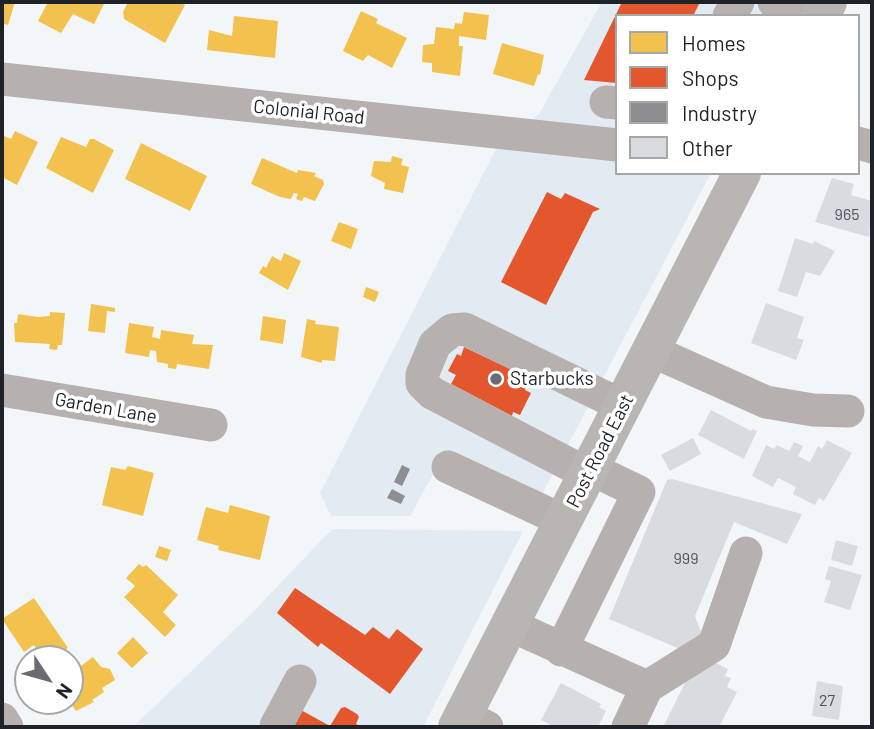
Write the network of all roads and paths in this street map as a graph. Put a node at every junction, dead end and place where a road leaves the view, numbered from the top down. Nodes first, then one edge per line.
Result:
1 (774, 2) edge
2 (809, 14) edge
3 (2, 79) edge
4 (615, 145) edge
5 (741, 175) edge
6 (652, 351) junction
7 (2, 390) edge
8 (623, 407) junction
9 (848, 411) dead end
10 (211, 425) dead end
11 (448, 467) dead end
12 (589, 471) junction
13 (564, 521) junction
14 (746, 553) dead end
15 (510, 625) junction
16 (561, 650) junction
17 (300, 681) dead end
18 (647, 687) junction
19 (2, 719) edge
20 (469, 723) edge
21 (276, 726) edge
22 (7, 727) edge
23 (628, 727) edge

1 - 2 street
3 - 4 street, Colonial Road
5 - 6 main road, Post Road East
6 - 8 main road, Post Road East
6 - 9 street
7 - 10 street, Garden Lane
8 - 12 main road, Post Road East
8 - 12 street
11 - 13 street
12 - 13 main road, Post Road East
12 - 16 street
13 - 15 main road, Post Road East
14 - 18 street
15 - 16 street
15 - 20 main road, Post Road East
16 - 18 street
17 - 21 street
18 - 23 street
19 - 22 street

